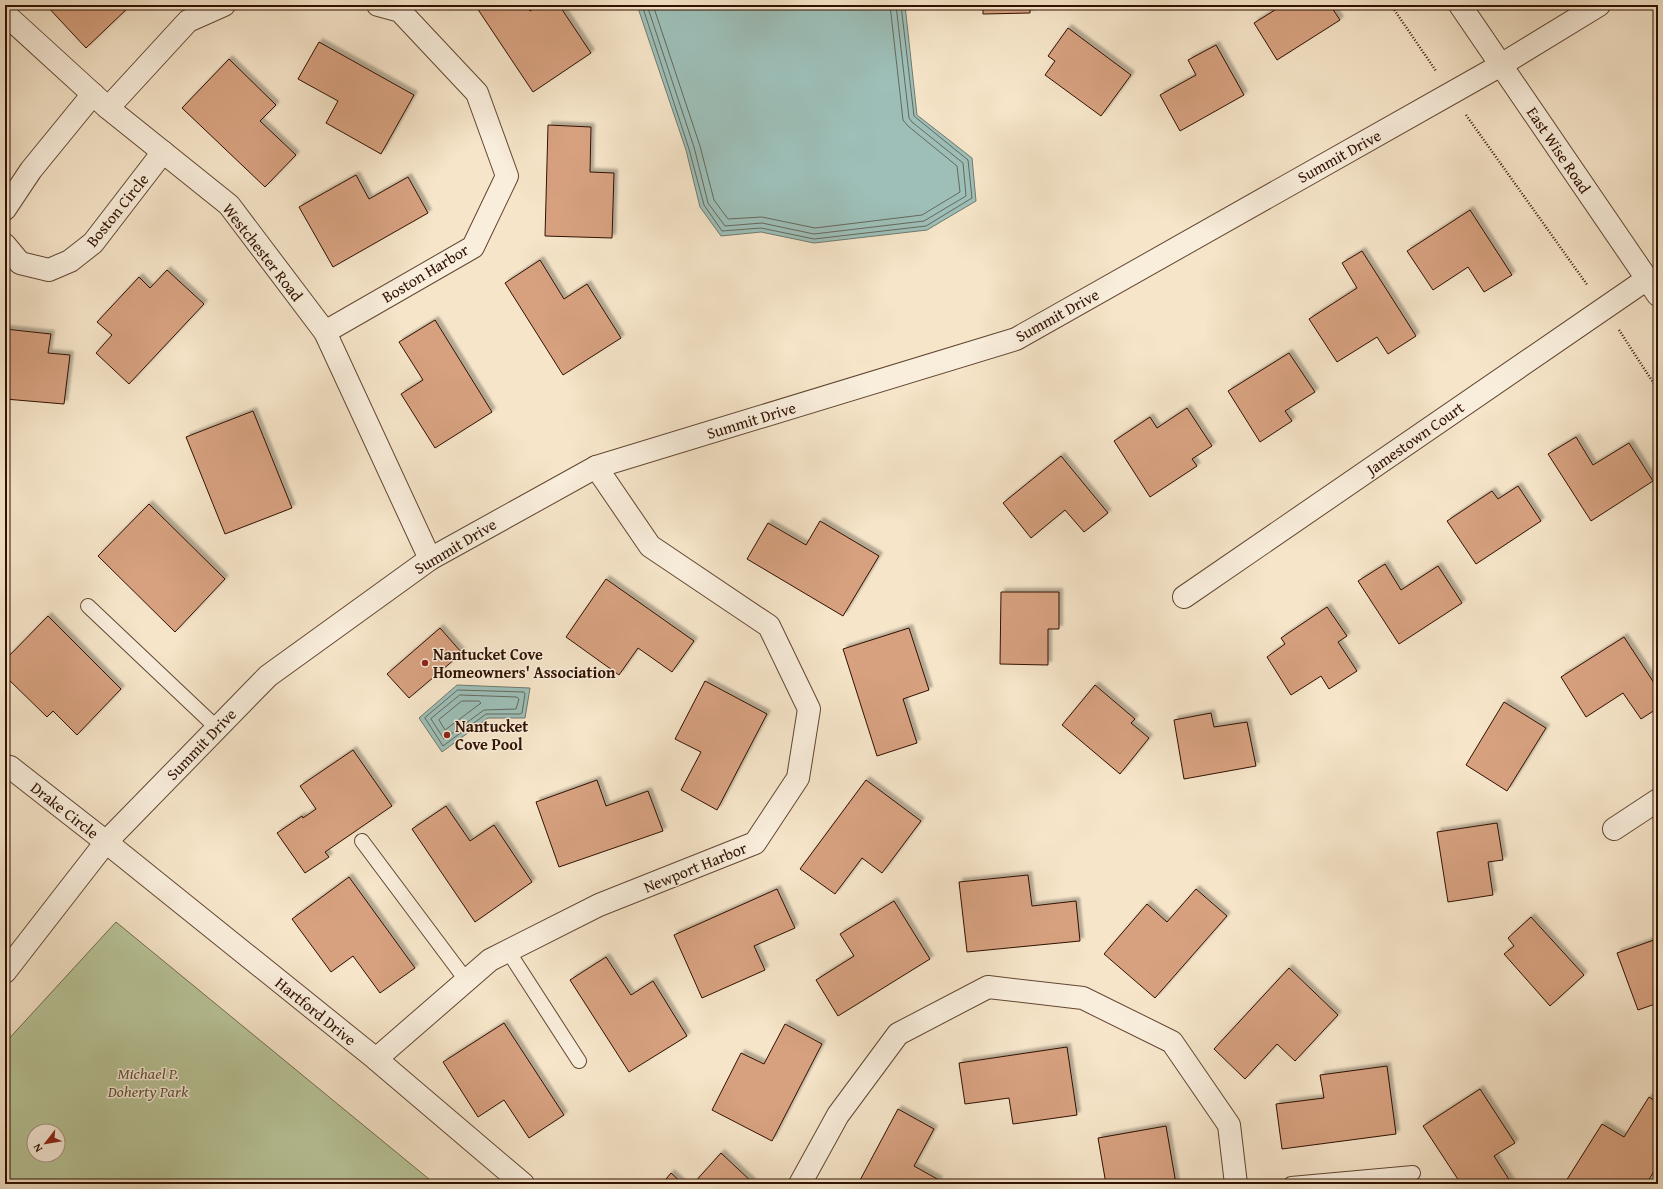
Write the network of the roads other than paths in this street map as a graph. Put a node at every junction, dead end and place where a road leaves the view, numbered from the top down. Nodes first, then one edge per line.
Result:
1 (378, 5) edge
2 (1460, 5) edge
3 (1599, 5) edge
4 (209, 8) edge
5 (5, 14) edge
6 (1501, 64) junction
7 (100, 101) junction
8 (164, 152) junction
9 (5, 209) edge
10 (5, 245) edge
11 (1652, 287) edge
12 (325, 332) junction
13 (596, 467) junction
14 (430, 559) junction
15 (1184, 597) dead end
16 (88, 606) dead end
17 (217, 728) junction
18 (5, 766) edge
19 (1658, 800) edge
20 (1614, 829) dead end
21 (362, 841) dead end
22 (106, 842) junction
23 (508, 951) junction
24 (5, 972) edge
25 (466, 980) junction
26 (376, 1059) junction
27 (579, 1061) dead end
28 (1413, 1173) dead end
29 (524, 1184) edge
30 (800, 1184) edge
31 (1236, 1184) edge
32 (1291, 1184) edge

1 - 12 street, Boston Harbor
2 - 6 street, East Wise Road
3 - 6 street, Summit Drive
4 - 7 street
5 - 7 street, Westchester Road
6 - 11 street, East Wise Road
6 - 13 street, Summit Drive
7 - 8 street, Westchester Road
7 - 9 street
8 - 10 street, Boston Circle
8 - 12 street, Westchester Road
11 - 15 street, Jamestown Court
12 - 14 street, Westchester Road
13 - 14 street, Summit Drive
13 - 23 street, Newport Harbor
14 - 17 street, Summit Drive
16 - 17 lane
17 - 22 street, Summit Drive
18 - 22 street, Drake Circle
19 - 20 street
21 - 25 lane
22 - 24 street, Summit Drive
22 - 26 street, Hartford Drive
23 - 25 street, Newport Harbor
23 - 27 lane
25 - 26 street, Newport Harbor
26 - 29 street, Hartford Drive
28 - 32 lane
30 - 31 street

